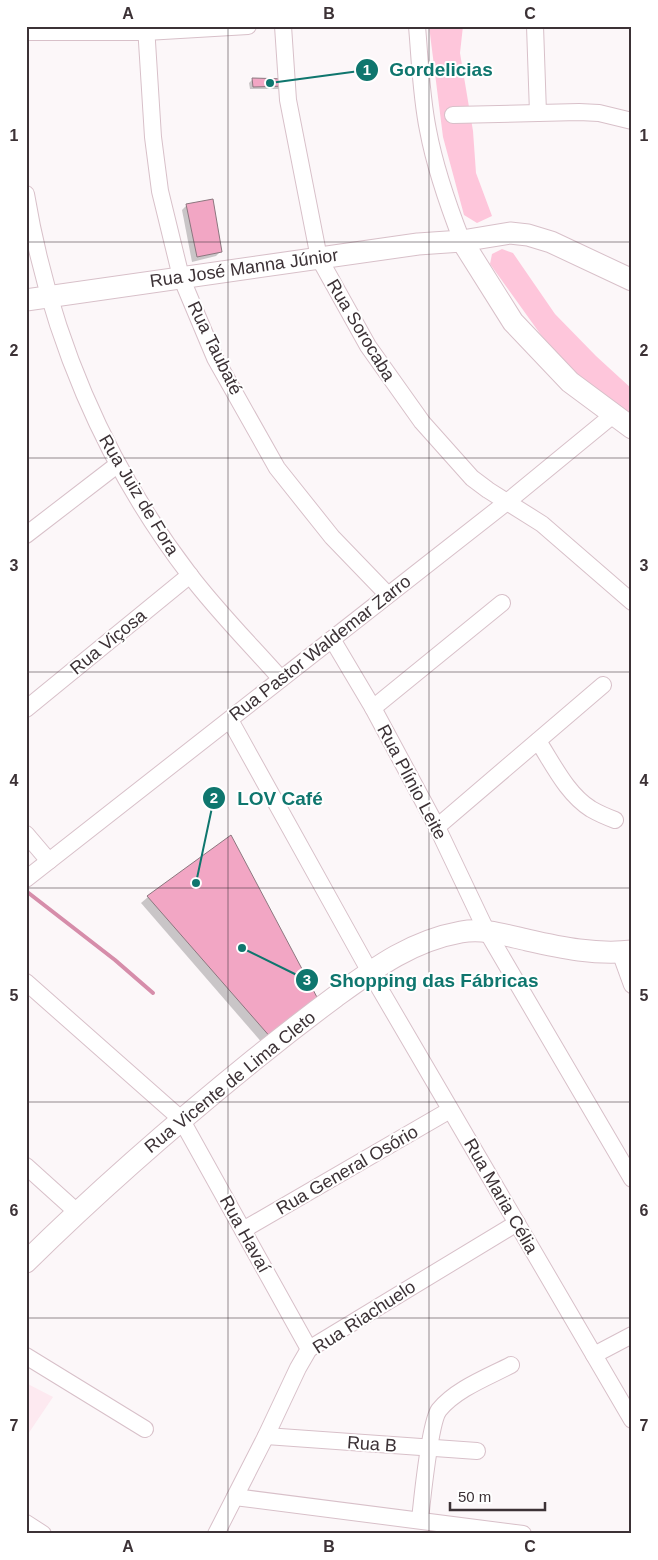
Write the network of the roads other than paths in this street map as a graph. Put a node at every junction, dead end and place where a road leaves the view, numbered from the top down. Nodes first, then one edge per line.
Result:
1 (248, 26) edge
2 (283, 26) edge
3 (417, 26) edge
4 (535, 26) edge
5 (146, 29) edge
6 (26, 32) edge
7 (538, 112) junction
8 (453, 115) dead end
9 (632, 121) edge
10 (26, 194) edge
11 (462, 241) junction
12 (319, 258) junction
13 (181, 277) junction
14 (632, 280) edge
15 (48, 296) junction
16 (26, 300) edge
17 (613, 415) junction
18 (632, 428) edge
19 (117, 465) junction
20 (507, 502) junction
21 (26, 535) edge
22 (190, 576) junction
23 (387, 594) junction
24 (632, 602) edge
25 (502, 603) dead end
26 (332, 639) junction
27 (281, 679) junction
28 (603, 685) dead end
29 (373, 708) junction
30 (26, 709) edge
31 (230, 720) junction
32 (538, 741) junction
33 (615, 820) dead end
34 (437, 827) junction
35 (26, 834) edge
36 (49, 861) junction
37 (26, 879) edge
38 (486, 930) junction
39 (626, 951) edge
40 (370, 972) junction
41 (26, 982) edge
42 (632, 985) edge
43 (450, 1110) junction
44 (181, 1119) junction
45 (26, 1166) edge
46 (632, 1179) edge
47 (77, 1212) junction
48 (517, 1223) junction
49 (243, 1230) junction
50 (26, 1262) edge
51 (632, 1335) edge
52 (310, 1349) junction
53 (594, 1355) junction
54 (26, 1356) edge
55 (511, 1365) dead end
56 (632, 1420) edge
57 (145, 1430) dead end
58 (266, 1436) junction
59 (430, 1448) junction
60 (477, 1451) dead end
61 (236, 1498) junction
62 (420, 1520) junction
63 (26, 1523) edge
64 (43, 1534) edge
65 (216, 1534) edge
66 (523, 1534) edge

1 - 5 street
2 - 12 street, Rua Sorocaba
3 - 11 street
4 - 7 street
5 - 6 street
5 - 13 street, Rua Taubaté
7 - 8 street
7 - 9 street
10 - 15 street, Rua Juiz de Fora
11 - 12 main road, Rua José Manna Júnior
11 - 14 main road, Rua José Manna Júnior
11 - 17 main road
12 - 13 main road, Rua José Manna Júnior
12 - 20 street, Rua Sorocaba
13 - 15 main road, Rua José Manna Júnior
13 - 23 street, Rua Taubaté
15 - 16 main road, Rua José Manna Júnior
15 - 19 street, Rua Juiz de Fora
17 - 18 main road
17 - 20 street, Rua Pastor Waldemar Zarro
19 - 21 street
19 - 22 street, Rua Juiz de Fora
20 - 23 street, Rua Pastor Waldemar Zarro
20 - 24 street, Rua Sorocaba
22 - 27 street, Rua Juiz de Fora
22 - 30 street, Rua Viçosa
23 - 26 street, Rua Pastor Waldemar Zarro
25 - 29 street
26 - 27 street, Rua Pastor Waldemar Zarro
26 - 29 street, Rua Plínio Leite
27 - 31 street, Rua Pastor Waldemar Zarro
28 - 32 street
29 - 34 street, Rua Plínio Leite
31 - 36 street, Rua Pastor Waldemar Zarro
31 - 40 street, Rua Maria Célia
32 - 33 street
32 - 34 street
34 - 38 street, Rua Plínio Leite
35 - 36 street
36 - 37 street, Rua Pastor Waldemar Zarro
38 - 39 main road, Rua Vicente de Lima Cleto
38 - 40 main road, Rua Vicente de Lima Cleto
38 - 46 street, Rua Plínio Leite
39 - 42 street
40 - 43 street, Rua Maria Célia
40 - 44 main road, Rua Vicente de Lima Cleto
41 - 44 street, Rua Havaí
43 - 48 street, Rua Maria Célia
43 - 49 street, Rua General Osório
44 - 47 main road, Rua Vicente de Lima Cleto
44 - 49 street, Rua Havaí
45 - 47 street
47 - 50 main road, Rua Vicente de Lima Cleto
48 - 52 street, Rua Riachuelo
48 - 53 street, Rua Maria Célia
49 - 52 street, Rua Havaí
51 - 53 street
52 - 58 street, Rua Riachuelo
53 - 56 street, Rua Maria Célia
54 - 57 street
55 - 59 street
58 - 59 street, Rua B
58 - 61 street, Rua Riachuelo
59 - 60 street, Rua B
59 - 62 street
61 - 62 street
61 - 65 street, Rua Riachuelo
62 - 66 street
63 - 64 street

